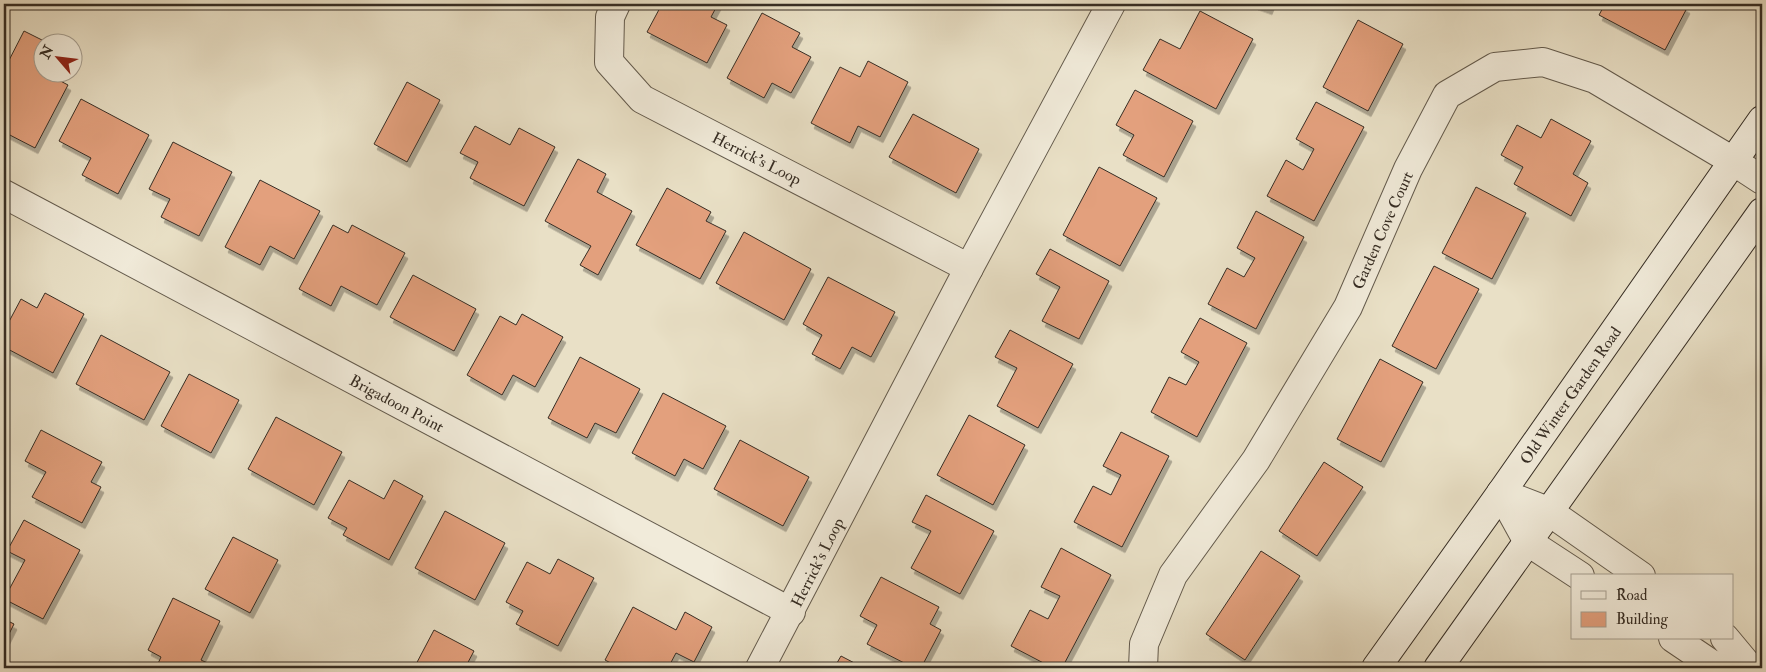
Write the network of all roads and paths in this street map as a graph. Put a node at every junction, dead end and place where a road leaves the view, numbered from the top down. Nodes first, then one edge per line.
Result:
1 (616, 4) edge
2 (1111, 4) edge
3 (1762, 120) edge
4 (1733, 161) junction
5 (1762, 180) edge
6 (4, 194) edge
7 (1762, 212) edge
8 (969, 268) junction
9 (1501, 493) junction
10 (1548, 511) junction
11 (1528, 542) junction
12 (1577, 574) edge
13 (1638, 574) edge
14 (791, 612) junction
15 (1676, 640) edge
16 (1727, 640) edge
17 (760, 668) edge
18 (1143, 668) edge
19 (1376, 668) edge
20 (1438, 668) edge
21 (1721, 668) edge
22 (1750, 668) edge

1 - 8 street, Herrick's Loop
2 - 8 street, Herrick's Loop
3 - 4 street, Old Winter Garden Road
4 - 5 street, Garden Cove Court
4 - 9 street, Old Winter Garden Road
4 - 18 street, Garden Cove Court
6 - 14 street, Brigadoon Point
7 - 10 street
8 - 14 street, Herrick's Loop
9 - 10 street
9 - 11 street
9 - 19 street, Old Winter Garden Road
10 - 11 street
10 - 13 street
11 - 12 street
11 - 20 street
14 - 17 street, Herrick's Loop
15 - 21 street
16 - 22 street

